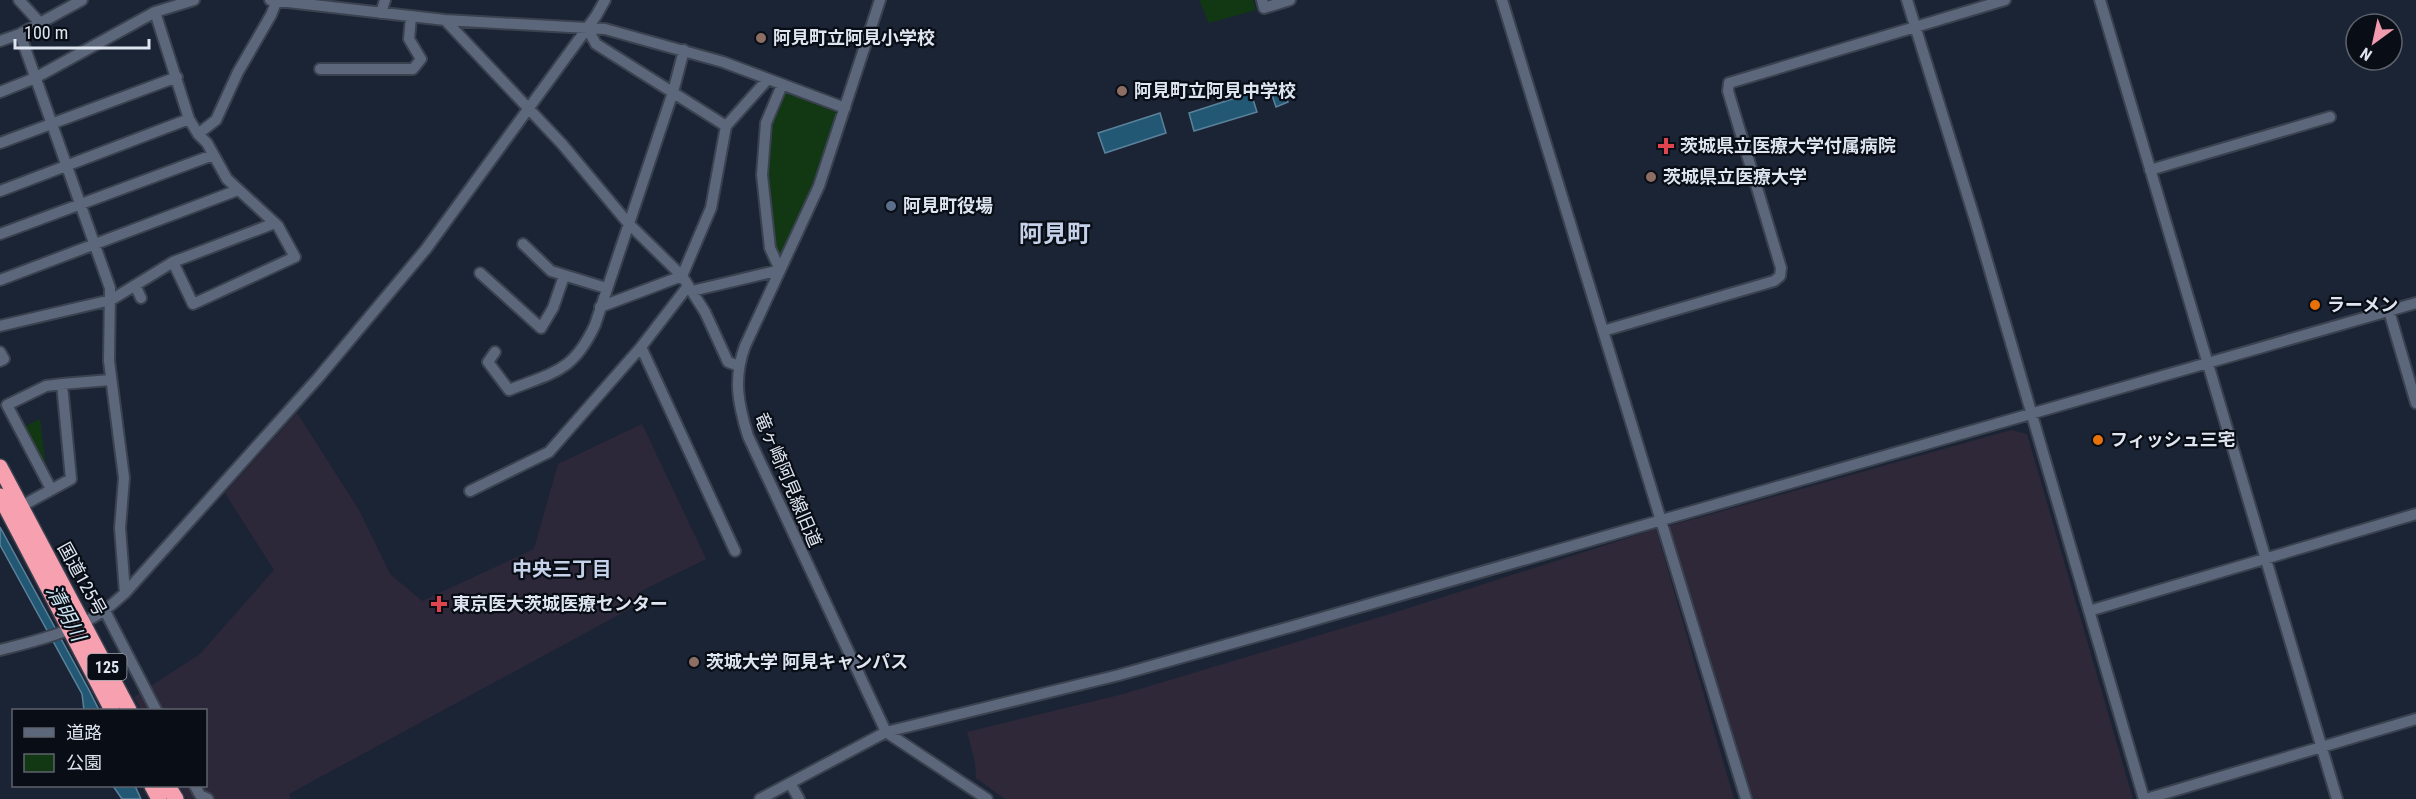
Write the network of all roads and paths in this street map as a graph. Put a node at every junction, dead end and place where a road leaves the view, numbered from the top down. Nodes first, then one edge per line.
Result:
1 (19, 0) edge
2 (194, 0) edge
3 (274, 0) edge
4 (385, 0) edge
5 (605, 0) edge
6 (880, 0) edge
7 (1262, 0) edge
8 (1290, 0) edge
9 (1502, 0) edge
10 (1907, 0) edge
11 (2005, 0) edge
12 (2100, 0) edge
13 (75, 2) edge
14 (155, 12) junction
15 (381, 13) junction
16 (411, 16) junction
17 (445, 21) junction
18 (41, 24) junction
19 (1916, 27) junction
20 (587, 28) junction
21 (20, 34) junction
22 (0, 41) edge
23 (684, 50) junction
24 (320, 69) dead end
25 (177, 77) junction
26 (34, 78) junction
27 (768, 79) junction
28 (782, 85) junction
29 (0, 92) edge
30 (673, 92) junction
31 (845, 108) junction
32 (527, 109) junction
33 (2330, 117) dead end
34 (189, 119) junction
35 (50, 124) junction
36 (726, 126) junction
37 (198, 134) junction
38 (0, 143) edge
39 (213, 155) junction
40 (66, 167) junction
41 (2150, 170) junction
42 (238, 190) junction
43 (0, 191) edge
44 (80, 204) junction
45 (275, 223) junction
46 (628, 223) junction
47 (0, 234) edge
48 (94, 244) junction
49 (523, 244) dead end
50 (172, 262) junction
51 (780, 270) junction
52 (480, 273) dead end
53 (564, 276) junction
54 (0, 280) edge
55 (687, 284) junction
56 (135, 285) junction
57 (606, 288) junction
58 (141, 298) dead end
59 (111, 300) junction
60 (2416, 303) edge
61 (600, 307) junction
62 (2389, 311) junction
63 (0, 326) edge
64 (1603, 331) junction
65 (641, 347) junction
66 (0, 352) edge
67 (495, 352) dead end
68 (0, 361) edge
69 (2206, 363) junction
70 (739, 366) junction
71 (110, 380) junction
72 (62, 384) junction
73 (2416, 403) edge
74 (2032, 415) junction
75 (0, 467) edge
76 (51, 489) junction
77 (470, 491) dead end
78 (0, 496) edge
79 (20, 507) junction
80 (2416, 513) edge
81 (1659, 522) junction
82 (735, 551) dead end
83 (2265, 558) junction
84 (124, 593) junction
85 (105, 611) junction
86 (2089, 611) junction
87 (84, 624) junction
88 (70, 631) junction
89 (0, 650) edge
90 (111, 709) edge
91 (128, 709) edge
92 (155, 709) edge
93 (2416, 719) edge
94 (886, 732) junction
95 (2321, 747) junction
96 (790, 783) junction
97 (196, 787) edge
98 (208, 799) edge
99 (760, 799) edge
100 (799, 799) edge
101 (987, 799) edge
102 (1746, 799) edge
103 (2145, 799) edge
104 (2337, 799) edge

1 - 18 street
2 - 14 street
3 - 15 street
3 - 37 street
4 - 15 street
5 - 20 street
6 - 31 street, 竜ヶ崎阿見線旧道
7 - 8 street
9 - 64 street
10 - 19 street
11 - 19 street
12 - 41 street
13 - 18 street
14 - 25 street
14 - 26 street
15 - 16 street
16 - 17 street
16 - 24 street
17 - 20 street
17 - 32 street
18 - 21 street
19 - 64 street
19 - 74 street
20 - 23 street
20 - 30 street
20 - 32 street
21 - 22 street
21 - 26 street
23 - 27 street
23 - 30 street
25 - 34 street
25 - 35 street
26 - 29 street
26 - 35 street
27 - 28 street
27 - 36 street
28 - 31 street
28 - 51 street
30 - 36 street
30 - 46 street
31 - 51 street, 竜ヶ崎阿見線旧道
32 - 46 street
32 - 84 street
33 - 41 street
34 - 37 street
34 - 40 street
35 - 38 street
35 - 40 street
36 - 55 street
37 - 39 street
39 - 42 street
39 - 44 street
40 - 43 street
40 - 44 street
41 - 69 street
42 - 45 street
42 - 48 street
44 - 47 street
44 - 48 street
45 - 50 street
45 - 50 street
46 - 55 street
46 - 57 street
48 - 54 street
48 - 59 street
49 - 53 street
50 - 56 street
51 - 55 street
51 - 70 street, 竜ヶ崎阿見線旧道
52 - 53 street
53 - 57 street
55 - 61 street
55 - 65 street
55 - 70 street
56 - 58 street
56 - 59 street
57 - 61 street
59 - 63 street
59 - 71 street
60 - 62 street
61 - 67 street
62 - 69 street
62 - 73 street
64 - 81 street
65 - 77 street
65 - 82 street
66 - 68 street
69 - 74 street
69 - 83 street
70 - 94 street, 竜ヶ崎阿見線旧道
71 - 72 street
71 - 84 street
72 - 76 street
72 - 76 street
74 - 81 street
74 - 86 street
75 - 79 highway, 国道125号 / 125
76 - 79 street
78 - 88 highway, 国道125号 / 125
79 - 87 highway, 国道125号 / 125
80 - 83 street
81 - 94 street
81 - 102 street
83 - 86 street
83 - 95 street
84 - 85 street
85 - 87 street
85 - 92 street
86 - 103 street
87 - 88 street
87 - 91 highway, 国道125号 / 125
88 - 89 street
88 - 90 highway, 国道125号 / 125
93 - 95 street
94 - 96 street
94 - 101 street
95 - 103 street
95 - 104 street
96 - 99 street
96 - 100 street
97 - 98 street

